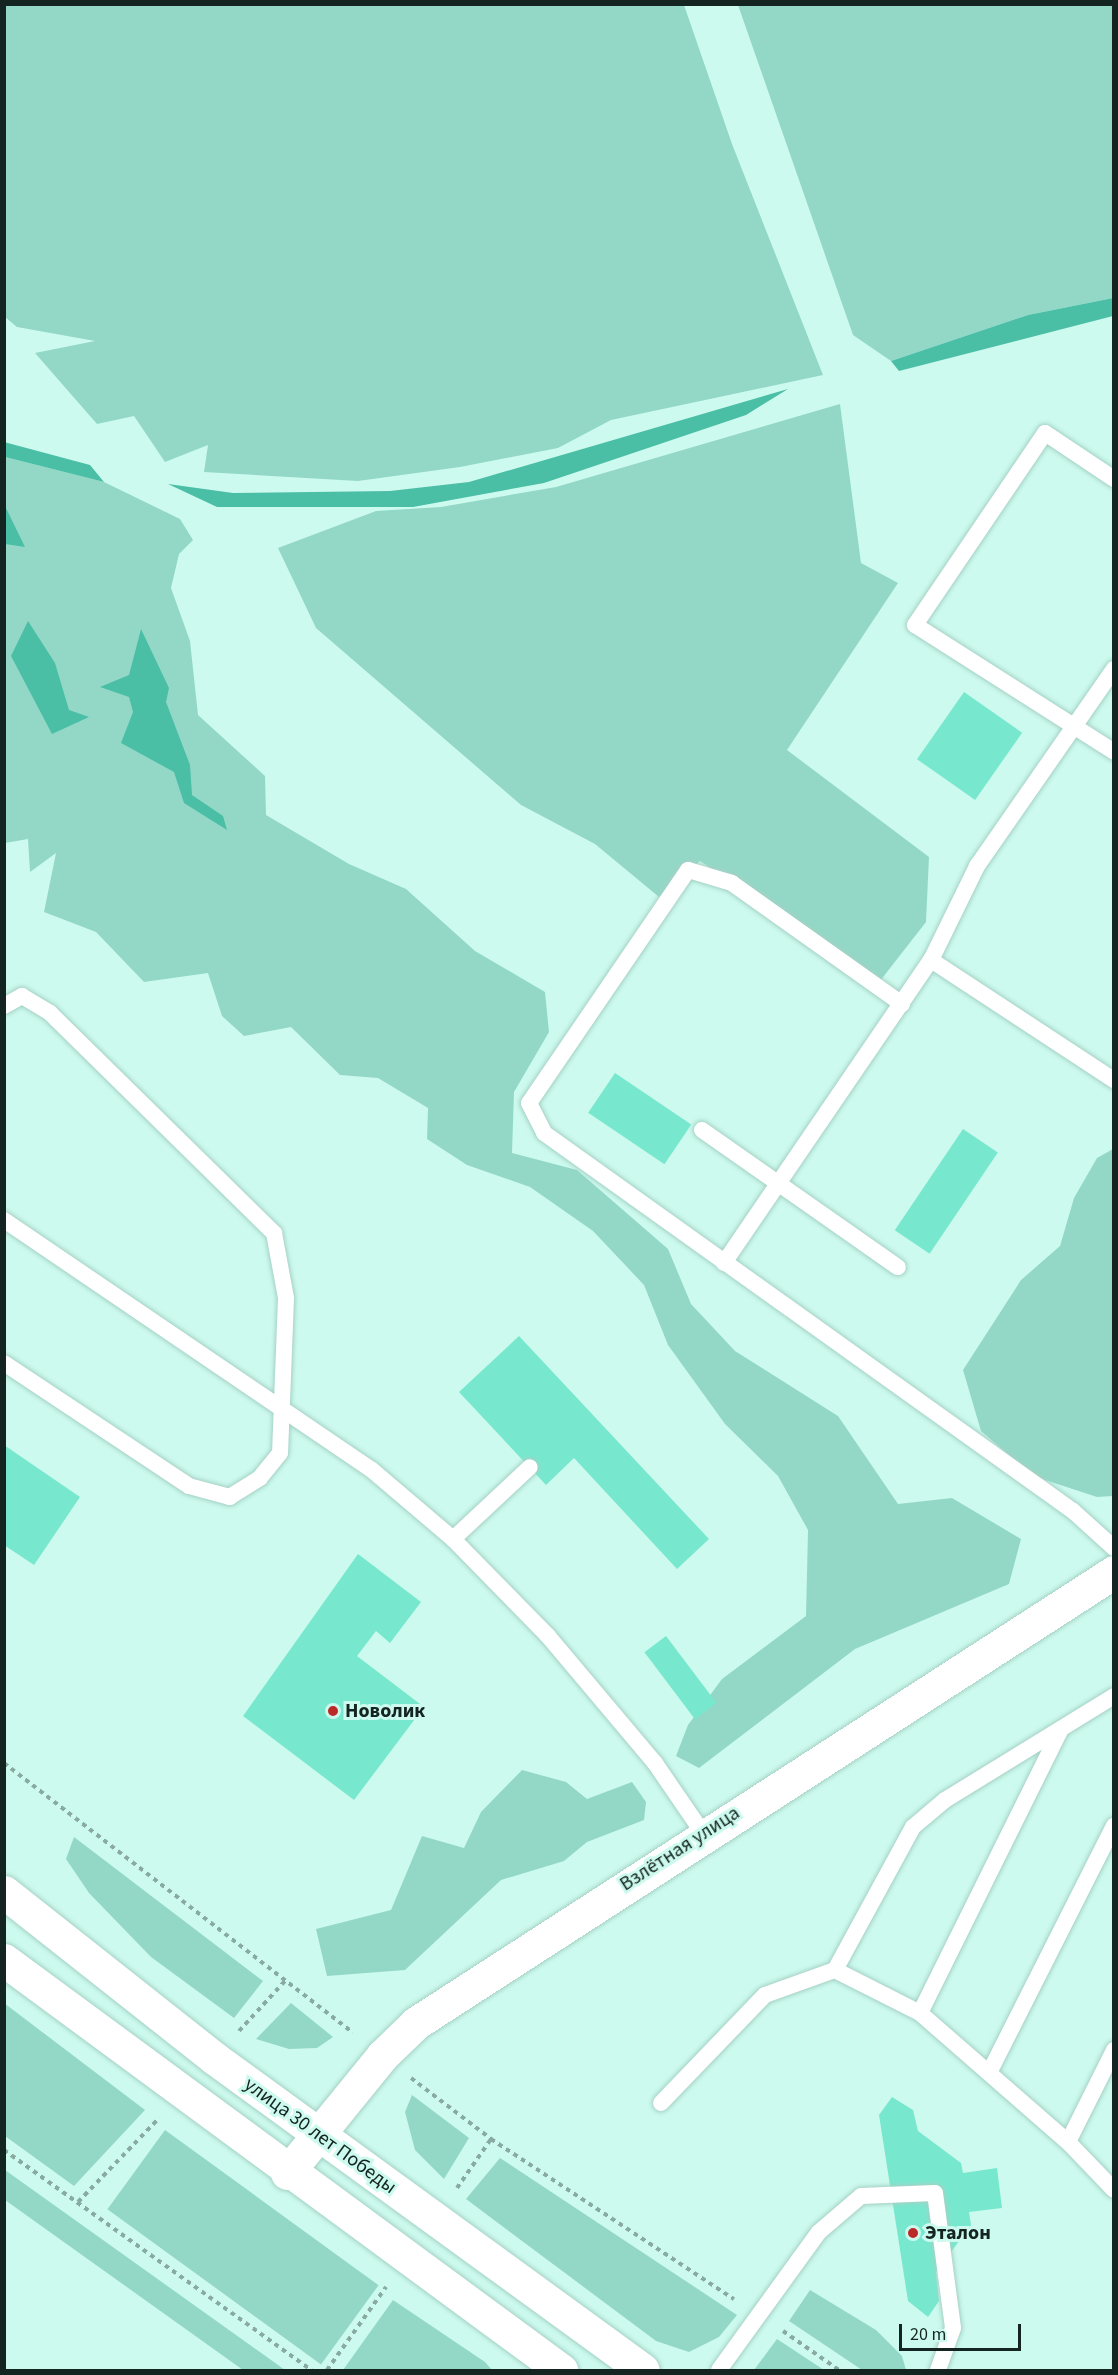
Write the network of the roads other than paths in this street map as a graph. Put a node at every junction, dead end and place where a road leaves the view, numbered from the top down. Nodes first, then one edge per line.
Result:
1 (1113, 479) edge
2 (1113, 669) edge
3 (1074, 725) junction
4 (1113, 752) edge
5 (932, 960) junction
6 (902, 1004) junction
7 (4, 1006) edge
8 (1113, 1080) edge
9 (702, 1130) dead end
10 (779, 1184) junction
11 (4, 1220) edge
12 (724, 1263) junction
13 (898, 1267) dead end
14 (4, 1363) edge
15 (280, 1408) junction
16 (530, 1467) dead end
17 (453, 1539) junction
18 (1113, 1548) edge
19 (1113, 1572) edge
20 (1113, 1696) edge
21 (1061, 1729) junction
22 (1113, 1825) edge
23 (703, 1833) junction
24 (4, 1892) edge
25 (4, 1960) edge
26 (835, 1970) junction
27 (920, 2013) junction
28 (1113, 2050) edge
29 (990, 2071) junction
30 (661, 2103) dead end
31 (315, 2134) junction
32 (1068, 2142) junction
33 (287, 2173) junction
34 (1113, 2190) edge
35 (561, 2370) edge
36 (644, 2370) edge
37 (719, 2370) edge
38 (938, 2370) edge

1 - 3 lane
2 - 3 lane
3 - 4 lane
3 - 5 lane
5 - 6 lane
5 - 8 lane
6 - 10 lane
6 - 12 lane
7 - 15 lane
9 - 10 lane
10 - 12 lane
10 - 13 lane
11 - 15 lane
12 - 18 lane
14 - 15 lane
15 - 17 lane
16 - 17 lane
17 - 23 lane
19 - 23 main road, Взлётная улица
20 - 21 lane
21 - 26 lane
21 - 27 lane
22 - 29 lane
23 - 31 main road, Взлётная улица
24 - 31 main road, улица 30 лет Победы
25 - 33 main road
26 - 27 lane
26 - 30 lane
27 - 29 lane
28 - 32 lane
29 - 32 lane
31 - 33 main road, Взлётная улица
31 - 36 main road, улица 30 лет Победы
32 - 34 lane
33 - 35 main road
37 - 38 lane

